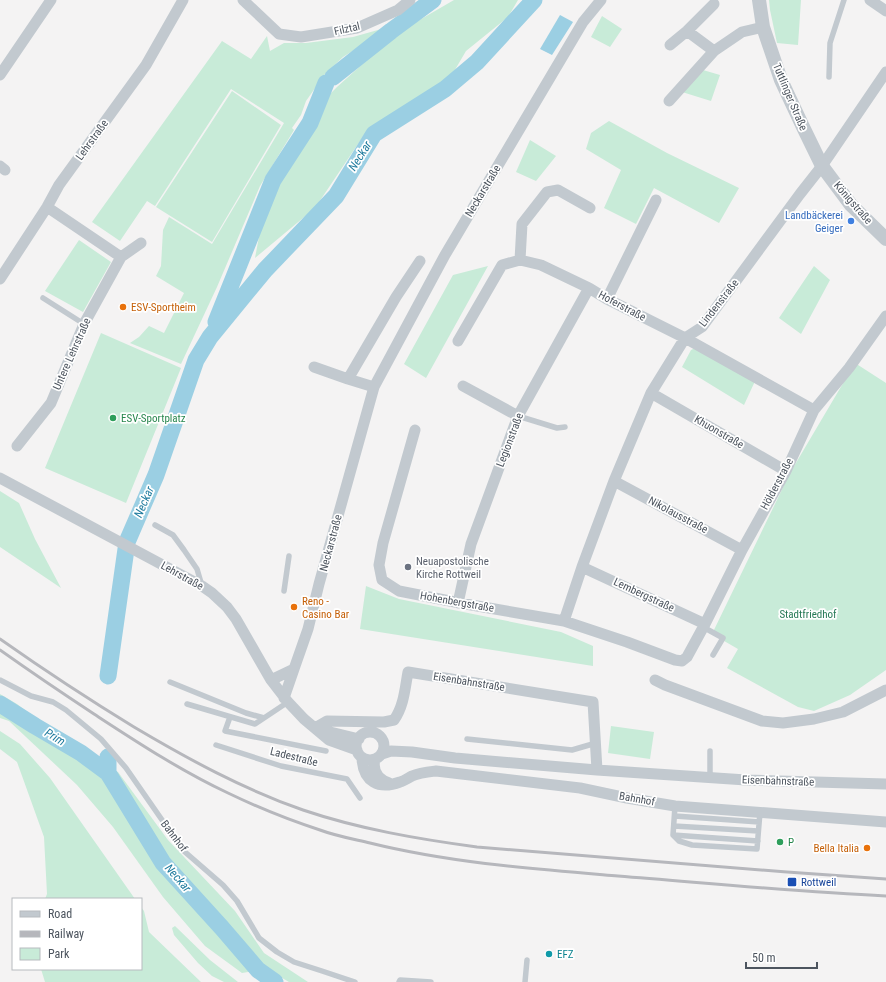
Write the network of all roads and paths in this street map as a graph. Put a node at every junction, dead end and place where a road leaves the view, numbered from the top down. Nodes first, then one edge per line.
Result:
1 (51, 0) edge
2 (183, 0) edge
3 (243, 0) edge
4 (410, 0) edge
5 (601, 0) edge
6 (759, 0) edge
7 (844, 0) edge
8 (870, 0) edge
9 (714, 4) dead end
10 (886, 11) edge
11 (762, 27) junction
12 (687, 32) junction
13 (670, 45) dead end
14 (714, 51) junction
15 (886, 72) edge
16 (0, 75) edge
17 (829, 77) dead end
18 (669, 101) dead end
19 (822, 166) junction
20 (656, 200) dead end
21 (47, 207) junction
22 (590, 208) dead end
23 (886, 239) edge
24 (141, 243) dead end
25 (120, 257) junction
26 (520, 260) junction
27 (420, 261) dead end
28 (0, 279) edge
29 (589, 288) junction
30 (43, 298) dead end
31 (607, 299) junction
32 (886, 316) edge
33 (84, 324) junction
34 (685, 338) junction
35 (458, 341) dead end
36 (314, 367) dead end
37 (348, 379) junction
38 (463, 386) dead end
39 (374, 387) junction
40 (651, 393) junction
41 (814, 410) junction
42 (518, 416) junction
43 (565, 427) dead end
44 (415, 430) dead end
45 (17, 446) dead end
46 (786, 470) junction
47 (0, 478) edge
48 (614, 481) junction
49 (155, 525) dead end
50 (742, 550) junction
51 (290, 556) dead end
52 (582, 567) junction
53 (202, 586) junction
54 (284, 591) dead end
55 (458, 603) junction
56 (564, 621) junction
57 (704, 626) junction
58 (712, 655) dead end
59 (682, 661) joint
60 (294, 669) junction
61 (0, 680) edge
62 (271, 680) junction
63 (655, 680) dead end
64 (170, 682) dead end
65 (886, 690) edge
66 (286, 700) junction
67 (187, 704) dead end
68 (230, 717) junction
69 (264, 718) junction
70 (316, 728) junction
71 (382, 739) junction
72 (467, 739) dead end
73 (596, 744) junction
74 (216, 745) dead end
75 (359, 749) junction
76 (326, 751) dead end
77 (412, 752) junction
78 (710, 752) dead end
79 (378, 757) junction
80 (597, 770) junction
81 (710, 777) junction
82 (391, 784) junction
83 (886, 784) edge
84 (360, 798) dead end
85 (675, 811) junction
86 (759, 817) junction
87 (886, 822) edge
88 (674, 826) junction
89 (758, 831) junction
90 (527, 960) dead end
91 (355, 982) edge
92 (398, 982) edge
93 (431, 982) edge
94 (526, 982) edge

1 - 16 street
2 - 21 street, Lehrstraße
3 - 4 street, Filztal
5 - 39 street, Neckarstraße
6 - 11 street, Tuttlinger Straße
7 - 17 lane
8 - 10 street
9 - 12 street
11 - 14 street
11 - 19 street, Tuttlinger Straße
12 - 13 street
12 - 14 street
14 - 18 street
15 - 19 street, Lindenstraße
19 - 23 street, Königstraße
19 - 34 street, Lindenstraße
20 - 31 street
21 - 25 street
21 - 28 street, Lehrstraße
22 - 26 street
24 - 25 street, Untere Lehrstraße
25 - 33 street, Untere Lehrstraße
26 - 29 street, Hoferstraße
26 - 35 street
27 - 37 street
29 - 31 street, Hoferstraße
29 - 42 street, Legionstraße
30 - 33 lane
31 - 34 street, Hoferstraße
32 - 41 street, Hölderstraße
33 - 45 street, Untere Lehrstraße
34 - 40 street, Lindenstraße
34 - 41 street, Hoferstraße
36 - 37 street
37 - 39 street
38 - 42 street
39 - 60 street, Neckarstraße
40 - 46 street, Khuonstraße
40 - 48 street, Lindenstraße
41 - 46 street, Hölderstraße
42 - 43 lane
42 - 55 street, Legionstraße
44 - 55 street, Hohenbergstraße
46 - 50 street, Hölderstraße
47 - 53 street, Lehrstraße
48 - 50 street, Nikolausstraße
48 - 52 street, Lindenstraße
49 - 53 lane
50 - 57 street, Hölderstraße
51 - 54 lane
52 - 56 street, Lindenstraße
52 - 57 street, Lembergstraße
53 - 62 street, Lehrstraße
55 - 56 street, Hohenbergstraße
56 - 59 street, Hohenbergstraße
57 - 58 lane
57 - 59 street, Hölderstraße
60 - 62 street
60 - 66 street, Neckarstraße
61 - 91 lane, Bahnhof
62 - 66 street, Lehrstraße
63 - 65 street
64 - 69 lane
66 - 69 lane
66 - 70 street, Lehrstraße
67 - 68 lane
68 - 69 lane
68 - 76 lane, Ladestraße
70 - 73 street, Eisenbahnstraße
70 - 75 street, Lehrstraße
71 - 75 street
71 - 77 street, Eisenbahnstraße
71 - 79 street
72 - 73 lane
73 - 80 street, Eisenbahnstraße
74 - 84 lane, Ladestraße
75 - 79 street
75 - 82 street, Bahnhof
77 - 79 street, Eisenbahnstraße
77 - 80 street, Eisenbahnstraße
78 - 81 lane
79 - 82 street
80 - 81 street, Eisenbahnstraße
81 - 83 street, Eisenbahnstraße
82 - 85 street, Bahnhof
85 - 86 street, Bahnhof
85 - 88 lane
86 - 87 street, Bahnhof
86 - 89 lane
88 - 89 lane
88 - 89 lane
90 - 94 lane
92 - 93 lane

